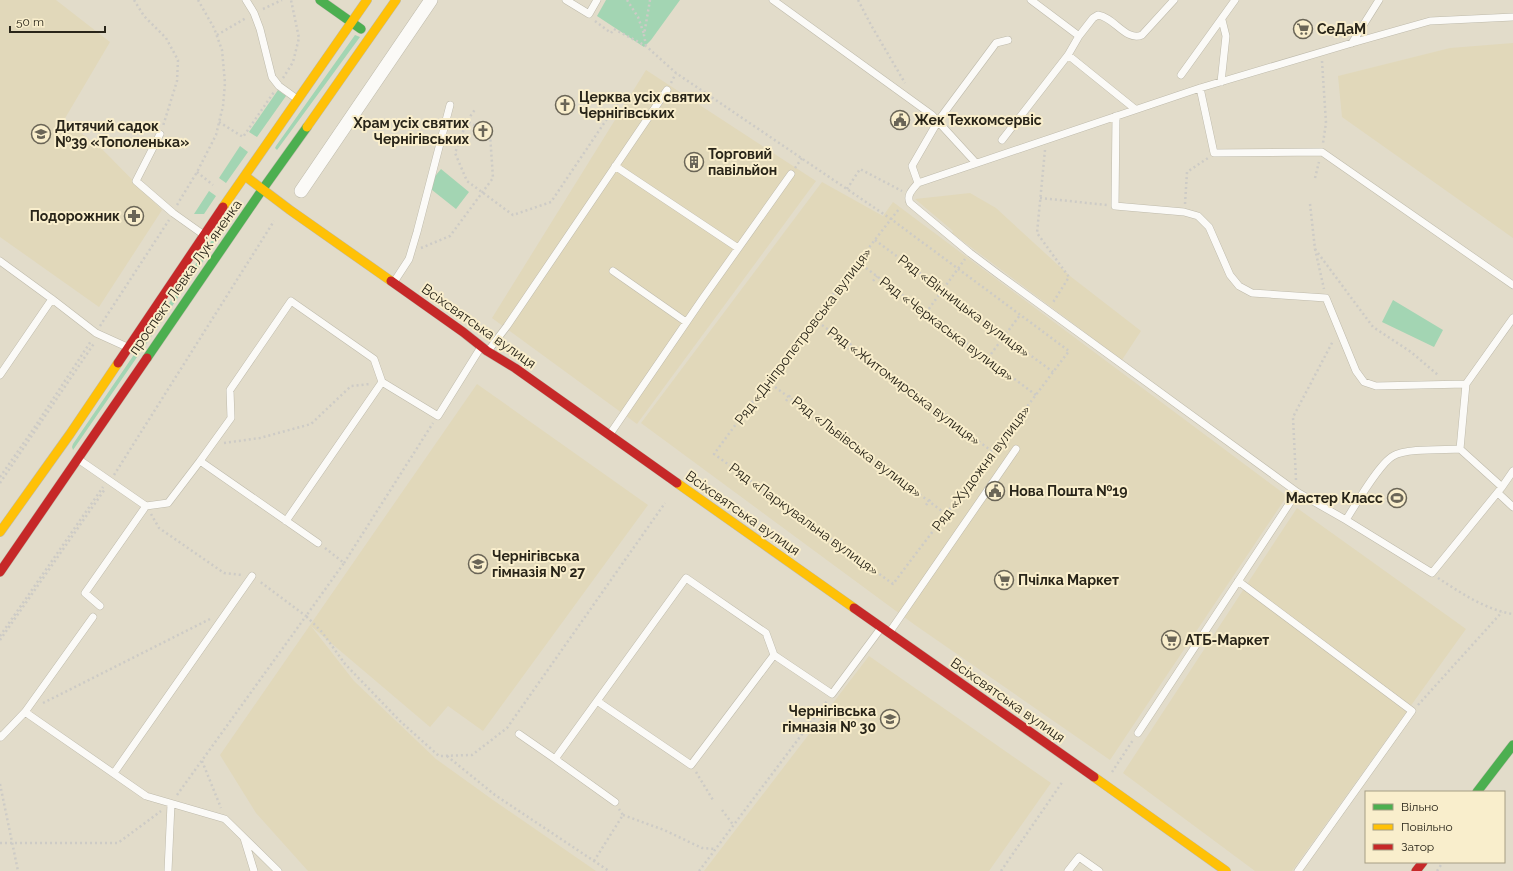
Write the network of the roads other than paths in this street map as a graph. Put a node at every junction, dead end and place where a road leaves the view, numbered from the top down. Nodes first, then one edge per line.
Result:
1 (246, 0) edge
2 (320, 0) edge
3 (367, 0) edge
4 (396, 0) edge
5 (431, 0) edge
6 (566, 0) edge
7 (597, 0) edge
8 (774, 0) edge
9 (1031, 0) edge
10 (1174, 0) edge
11 (1235, 0) edge
12 (1379, 0) edge
13 (1513, 17) edge
14 (1222, 20) junction
15 (352, 23) junction
16 (372, 36) junction
17 (1079, 36) junction
18 (1008, 40) dead end
19 (1352, 43) junction
20 (1068, 55) junction
21 (1181, 75) dead end
22 (1221, 82) junction
23 (1200, 88) junction
24 (667, 90) dead end
25 (298, 100) junction
26 (450, 105) dead end
27 (1134, 109) junction
28 (1116, 116) junction
29 (938, 121) junction
30 (160, 134) road end
31 (1002, 140) dead end
32 (976, 163) junction
33 (615, 166) junction
34 (791, 174) dead end
35 (245, 176) junction
36 (918, 183) junction
37 (262, 190) junction
38 (301, 191) dead end
39 (205, 235) junction
40 (738, 248) junction
41 (0, 261) edge
42 (613, 271) dead end
43 (394, 282) junction
44 (1513, 285) edge
45 (52, 299) junction
46 (1513, 318) edge
47 (686, 322) junction
48 (128, 348) junction
49 (485, 349) junction
50 (0, 375) edge
51 (382, 382) junction
52 (1466, 384) junction
53 (609, 436) junction
54 (1016, 449) dead end
55 (1460, 450) junction
56 (78, 459) junction
57 (200, 461) junction
58 (1513, 471) edge
59 (1502, 487) junction
60 (1297, 492) junction
61 (1498, 493) junction
62 (146, 506) junction
63 (1513, 507) edge
64 (1346, 520) junction
65 (286, 521) junction
66 (0, 532) edge
67 (318, 543) road end
68 (0, 572) edge
69 (252, 576) road end
70 (1238, 581) junction
71 (100, 606) dead end
72 (93, 617) dead end
73 (885, 630) junction
74 (774, 655) junction
75 (597, 701) junction
76 (25, 712) junction
77 (1138, 733) dead end
78 (519, 734) dead end
79 (0, 737) edge
80 (1513, 745) edge
81 (555, 759) junction
82 (114, 774) junction
83 (1478, 791) edge
84 (615, 802) road end
85 (171, 804) junction
86 (243, 836) junction
87 (1422, 863) edge
88 (168, 871) edge
89 (254, 871) edge
90 (278, 871) edge
91 (1068, 871) edge
92 (1099, 871) edge
93 (1226, 871) edge
94 (1298, 871) edge
95 (1416, 871) edge

1 - 25 lane
2 - 15 main road
3 - 15 main road, проспект Левка Лукʼяненка
4 - 16 main road, проспект Левка Лукʼяненка
5 - 38 street
6 - 7 lane
8 - 29 lane
9 - 17 lane
10 - 17 lane
11 - 14 lane
12 - 19 lane
13 - 19 lane
14 - 21 lane
14 - 22 lane
15 - 16 main road
15 - 25 main road, проспект Левка Лукʼяненка
16 - 37 main road, проспект Левка Лукʼяненка
17 - 20 lane
18 - 29 lane
19 - 22 lane
20 - 27 lane
20 - 31 lane
22 - 23 lane
23 - 27 lane
23 - 44 lane
24 - 33 lane
25 - 35 main road, проспект Левка Лукʼяненка
26 - 43 lane
27 - 28 lane
28 - 32 lane
28 - 52 lane
29 - 32 lane
29 - 36 lane
30 - 39 lane
32 - 36 lane
33 - 40 lane
33 - 49 lane
34 - 40 lane
35 - 37 main road, Всіхсвятська вулиця
35 - 39 main road, проспект Левка Лукʼяненка
36 - 60 lane
37 - 43 main road, Всіхсвятська вулиця
37 - 56 main road, проспект Левка Лукʼяненка
39 - 48 main road, проспект Левка Лукʼяненка
40 - 47 lane
41 - 45 lane
42 - 47 lane
43 - 49 main road, Всіхсвятська вулиця
45 - 48 lane
45 - 50 lane
46 - 52 lane
47 - 53 lane
48 - 66 main road, проспект Левка Лукʼяненка
49 - 51 lane
49 - 53 main road, Всіхсвятська вулиця
51 - 57 lane
51 - 65 lane
52 - 55 lane
53 - 73 main road, Всіхсвятська вулиця
54 - 73 lane
55 - 59 lane
55 - 64 lane
56 - 62 lane
56 - 68 main road, проспект Левка Лукʼяненка
57 - 62 lane
57 - 65 lane
58 - 59 lane
59 - 61 lane
60 - 64 lane
60 - 70 lane
61 - 63 lane
61 - 64 lane
62 - 71 lane
65 - 67 lane
69 - 82 lane
70 - 77 lane
70 - 94 lane
72 - 76 lane
73 - 74 lane
73 - 93 main road, Всіхсвятська вулиця
74 - 75 lane
74 - 75 lane
75 - 81 lane
76 - 79 lane
76 - 82 lane
78 - 81 lane
80 - 83 main road
81 - 84 lane
82 - 85 lane
85 - 86 lane
85 - 88 lane
86 - 89 lane
86 - 90 lane
87 - 95 main road
91 - 92 lane

